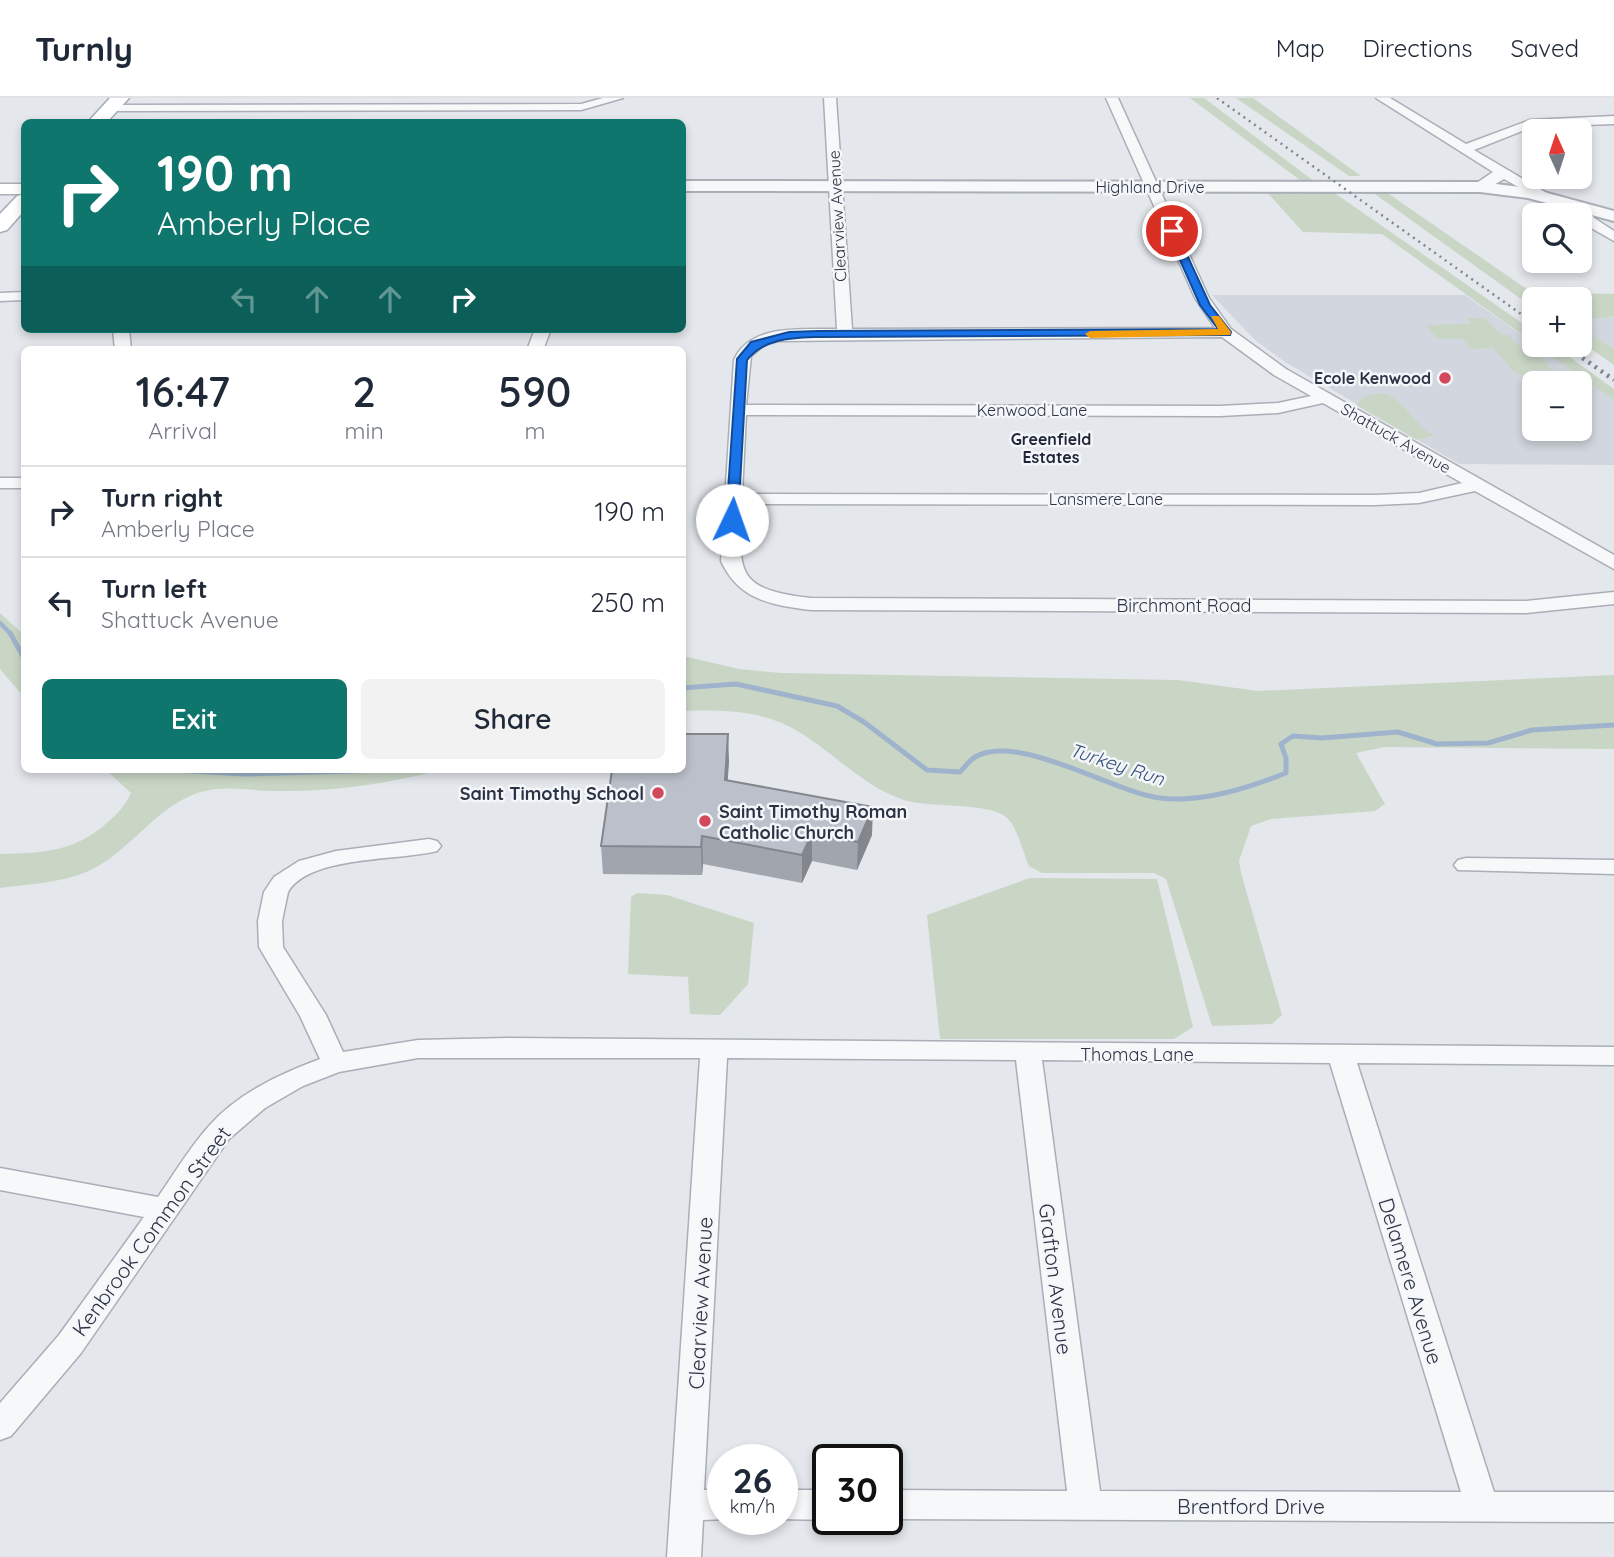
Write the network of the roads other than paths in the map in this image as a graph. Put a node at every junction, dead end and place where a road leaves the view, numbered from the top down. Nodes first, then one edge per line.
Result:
1 (830, 98) edge
2 (1112, 98) edge
3 (1382, 98) edge
4 (612, 100) edge
5 (115, 103) edge
6 (100, 119) edge
7 (1614, 120) edge
8 (1465, 149) junction
9 (1500, 171) junction
10 (686, 186) edge
11 (836, 186) junction
12 (1152, 187) junction
13 (1480, 187) junction
14 (21, 188) edge
15 (0, 189) edge
16 (1545, 198) junction
17 (21, 203) edge
18 (1562, 203) edge
19 (1592, 211) edge
20 (1614, 216) edge
21 (1592, 223) edge
22 (0, 226) edge
23 (1614, 237) edge
24 (21, 296) edge
25 (0, 297) edge
26 (1226, 332) junction
27 (845, 334) junction
28 (1325, 398) junction
29 (738, 410) junction
30 (0, 483) edge
31 (21, 483) edge
32 (1478, 485) junction
33 (733, 499) junction
34 (1614, 563) edge
35 (1614, 598) edge
36 (429, 846) dead end
37 (1466, 865) dead end
38 (1614, 867) edge
39 (659, 1049) joint
40 (714, 1050) junction
41 (1028, 1053) junction
42 (1341, 1055) junction
43 (1614, 1056) edge
44 (335, 1062) junction
45 (0, 1179) edge
46 (163, 1209) junction
47 (0, 1426) edge
48 (688, 1505) junction
49 (707, 1505) edge
50 (903, 1505) edge
51 (1085, 1506) junction
52 (1482, 1506) junction
53 (1614, 1507) edge
54 (684, 1557) edge

1 - 11 street, Clearview Avenue
2 - 12 street, Shattuck Avenue
3 - 8 street
4 - 5 street
5 - 6 main road
7 - 8 street
8 - 9 street
9 - 13 street
9 - 16 street
10 - 11 street, Highland Drive
11 - 12 street, Highland Drive
11 - 27 street, Clearview Avenue
12 - 13 street, Highland Drive
12 - 26 street, Shattuck Avenue
13 - 16 street, Highland Drive
14 - 15 main road
16 - 18 street, Highland Drive
17 - 22 main road
19 - 20 street, Highland Drive
21 - 23 street
24 - 25 street
26 - 27 street
26 - 28 street, Shattuck Avenue
27 - 29 street
28 - 29 street, Kenwood Lane
28 - 32 street, Shattuck Avenue
29 - 33 street
30 - 31 street
32 - 33 street, Lansmere Lane
32 - 34 street, Shattuck Avenue
33 - 35 street, Birchmont Road
36 - 44 street
37 - 38 street
39 - 40 street, Thomas Lane
39 - 44 street, Kenbrook Common Street
40 - 41 street, Thomas Lane
40 - 48 street, Clearview Avenue
41 - 42 street, Thomas Lane
41 - 51 street, Grafton Avenue
42 - 43 street, Thomas Lane
42 - 52 street, Delamere Avenue
44 - 46 street, Kenbrook Common Street
45 - 46 street
46 - 47 street, Kenbrook Common Street
48 - 49 street
48 - 54 street, Clearview Avenue
50 - 51 street, Brentford Drive
51 - 52 street, Brentford Drive
52 - 53 street, Brentford Drive

